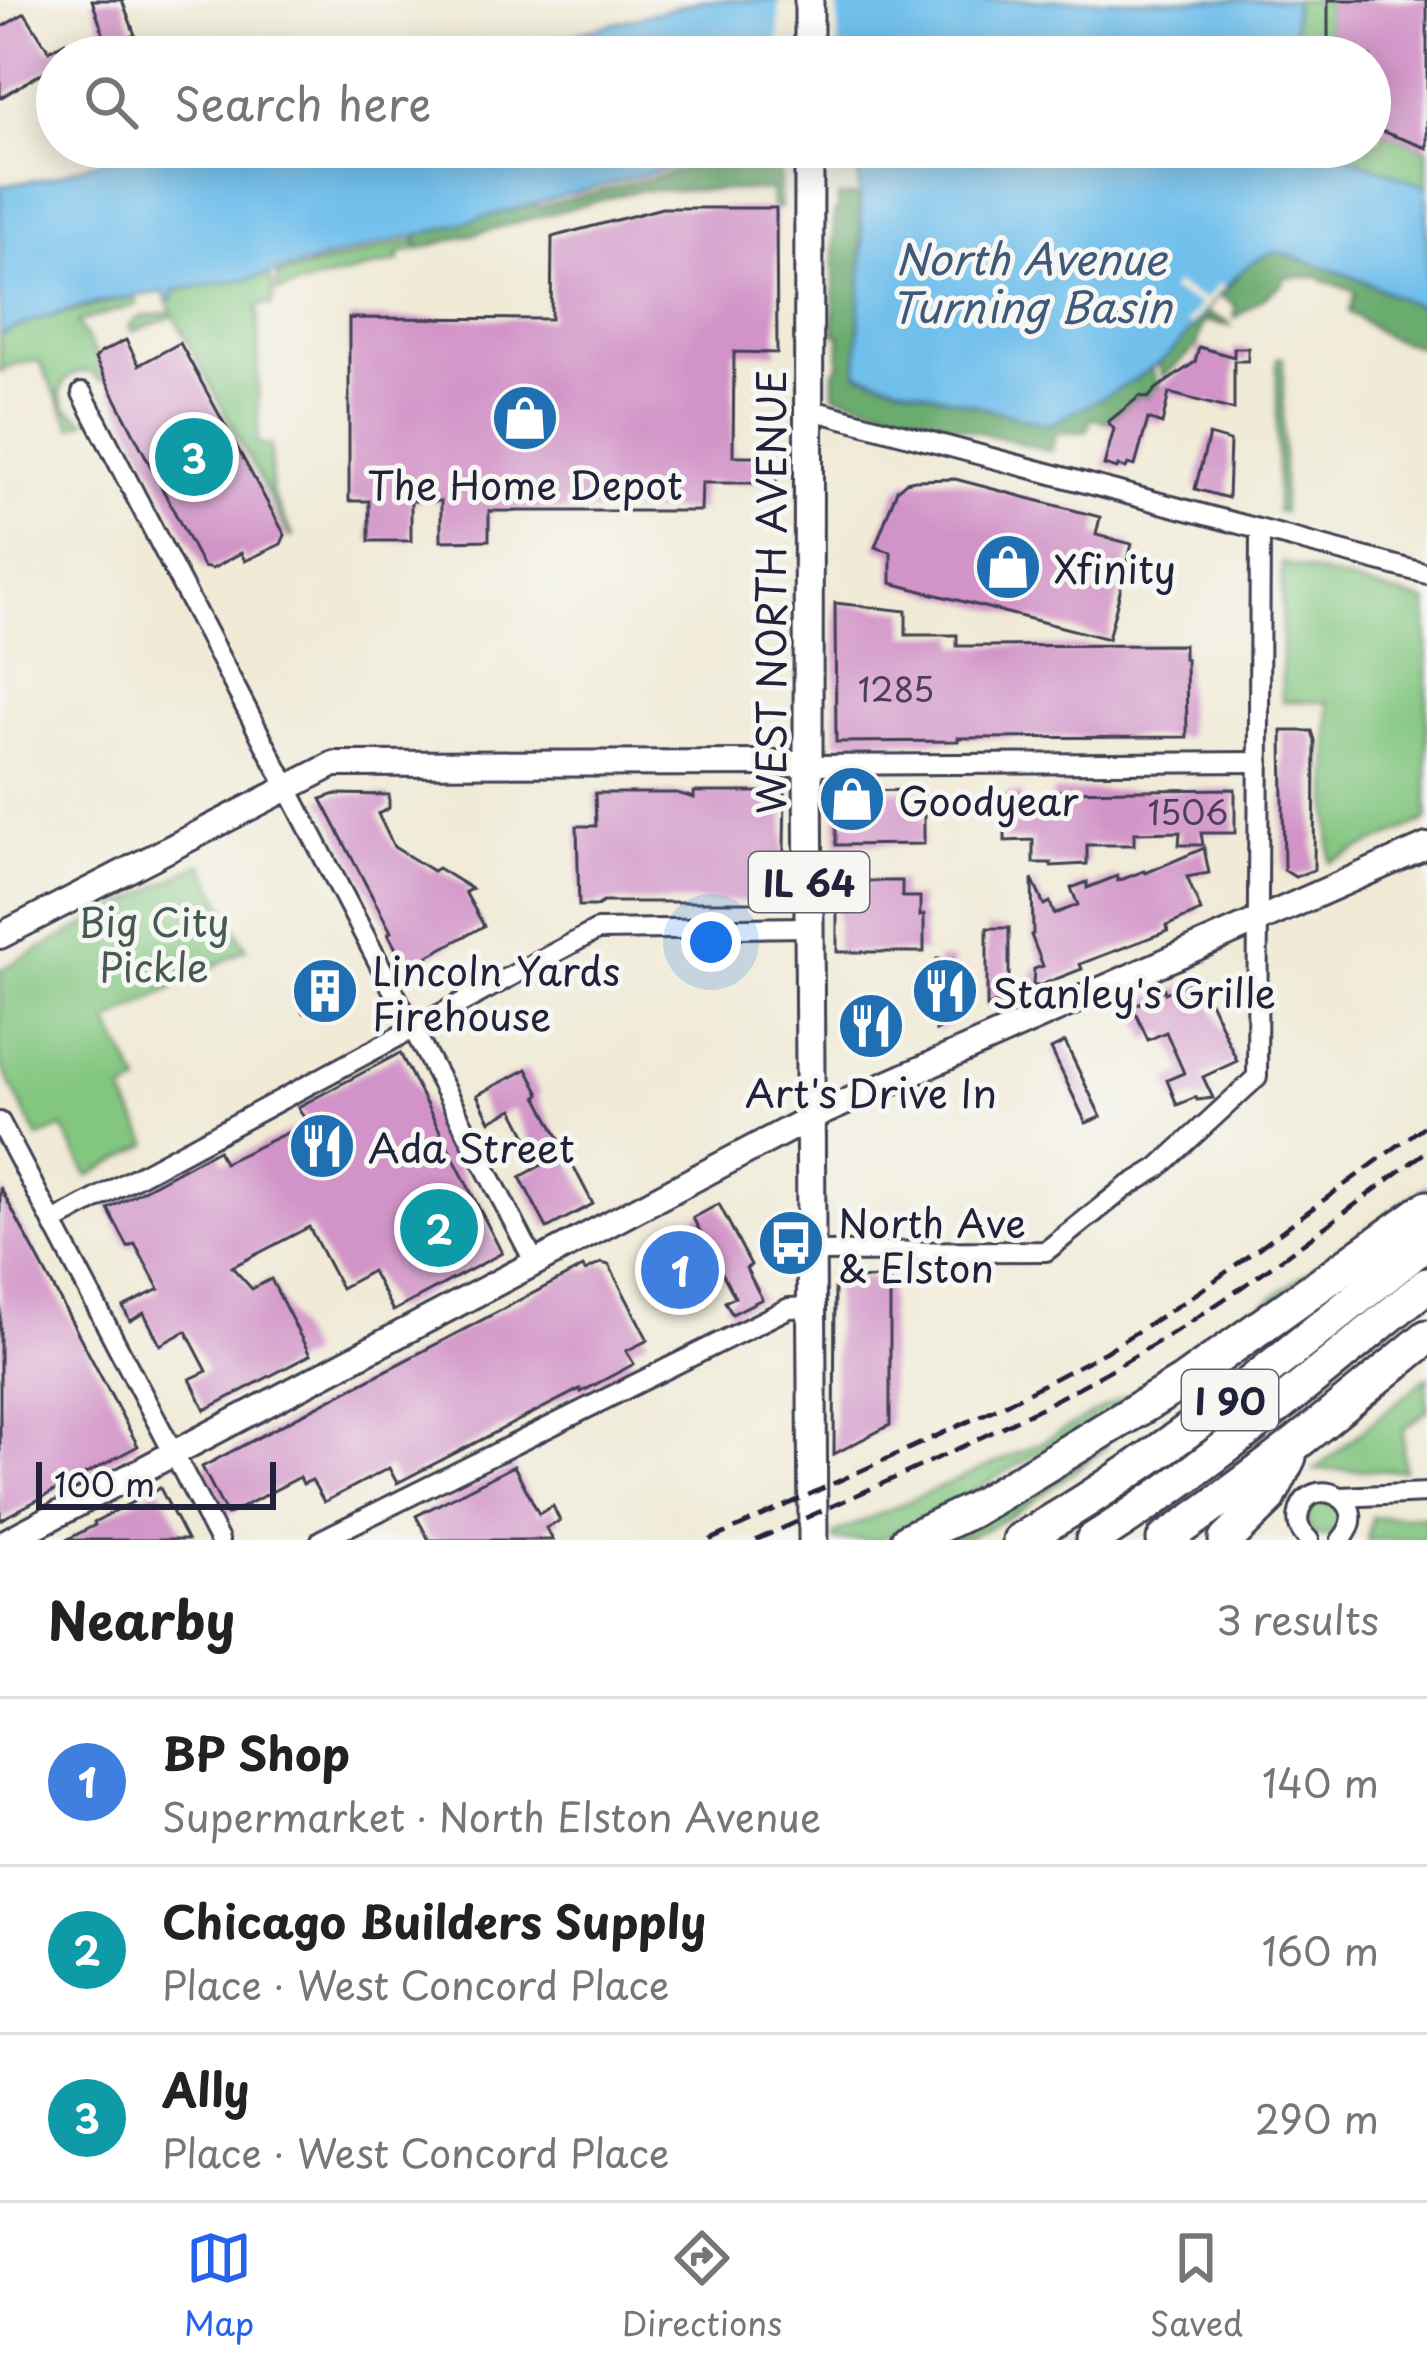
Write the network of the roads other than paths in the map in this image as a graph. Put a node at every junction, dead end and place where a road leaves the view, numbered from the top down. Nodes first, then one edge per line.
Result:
1 (809, 0) edge
2 (809, 36) edge
3 (808, 168) edge
4 (82, 393) dead end
5 (808, 409) junction
6 (1260, 530) junction
7 (1427, 574) edge
8 (1259, 762) junction
9 (808, 765) junction
10 (286, 787) junction
11 (1427, 846) edge
12 (1258, 922) junction
13 (809, 927) junction
14 (0, 936) edge
15 (414, 1030) junction
16 (810, 1118) junction
17 (0, 1121) edge
18 (1427, 1208) edge
19 (53, 1222) junction
20 (1427, 1242) edge
21 (811, 1252) junction
22 (535, 1263) junction
23 (1427, 1286) edge
24 (811, 1307) junction
25 (1427, 1337) edge
26 (1294, 1447) junction
27 (174, 1454) junction
28 (1427, 1493) edge
29 (1340, 1497) junction
30 (9, 1540) edge
31 (219, 1540) edge
32 (321, 1540) edge
33 (813, 1540) edge
34 (908, 1540) edge
35 (1020, 1540) edge
36 (1093, 1540) edge
37 (1164, 1540) edge
38 (1226, 1540) edge
39 (1309, 1540) edge
40 (1341, 1540) edge

1 - 2 main road
3 - 5 main road, WEST NORTH AVENUE / IL 64
4 - 10 street
5 - 6 street
5 - 9 main road, WEST NORTH AVENUE / IL 64
6 - 7 street
6 - 8 street
8 - 9 street
8 - 12 street
9 - 10 main road
9 - 13 main road, WEST NORTH AVENUE / IL 64
10 - 14 main road
10 - 15 street
11 - 12 main road
12 - 16 main road
12 - 21 street
13 - 15 street
13 - 16 main road, WEST NORTH AVENUE / IL 64
15 - 19 street
15 - 22 street
16 - 21 main road, WEST NORTH AVENUE / IL 64
16 - 22 main road
17 - 19 street
18 - 34 highway
19 - 27 street
20 - 35 highway, I 90
21 - 24 main road, WEST NORTH AVENUE / IL 64
22 - 27 main road
23 - 36 highway, I 90
24 - 32 street
24 - 33 main road, WEST NORTH AVENUE / IL 64
25 - 26 highway, I 90
26 - 37 highway, I 90
26 - 38 highway
27 - 30 main road
27 - 31 street
28 - 29 street
29 - 39 street
29 - 40 street

